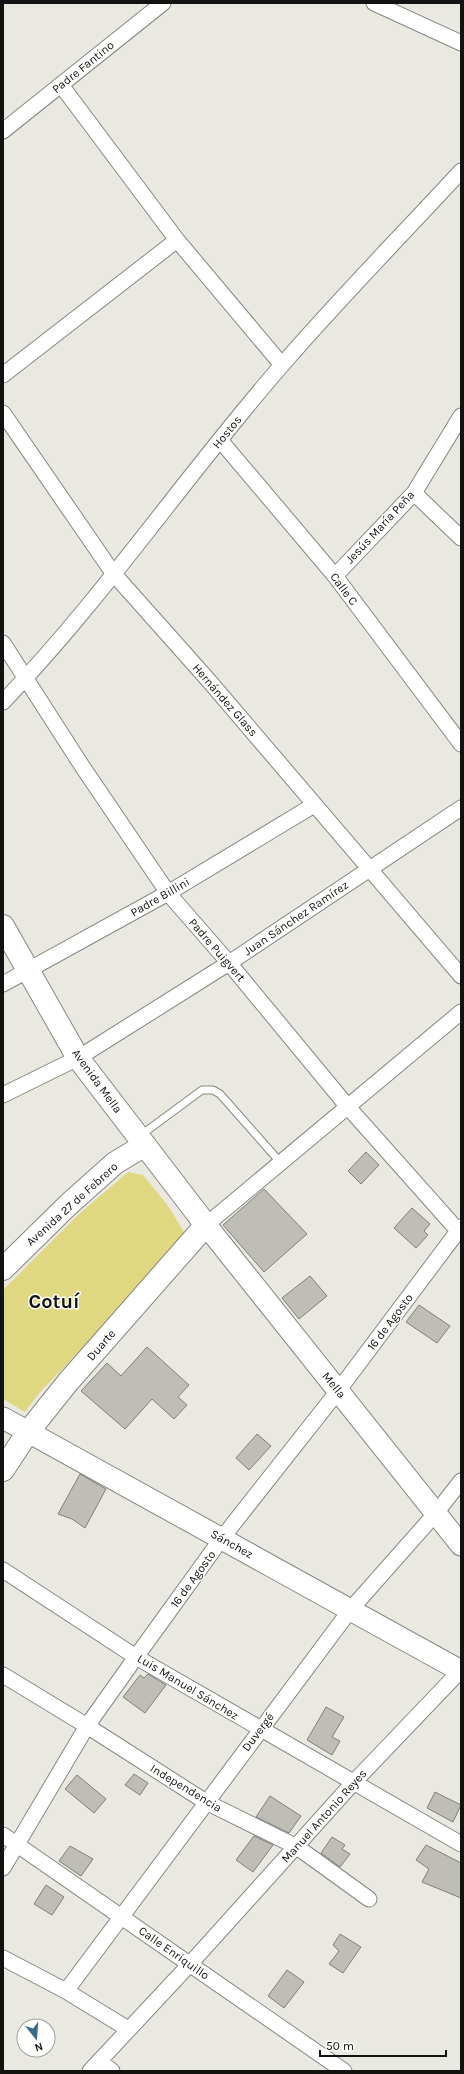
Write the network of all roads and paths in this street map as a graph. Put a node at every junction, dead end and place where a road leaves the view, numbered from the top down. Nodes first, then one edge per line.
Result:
1 (163, 3) edge
2 (374, 3) edge
3 (461, 43) edge
4 (61, 85) junction
5 (3, 131) edge
6 (461, 171) edge
7 (177, 240) junction
8 (282, 365) junction
9 (3, 375) edge
10 (3, 413) edge
11 (461, 416) edge
12 (220, 440) junction
13 (414, 493) junction
14 (461, 538) edge
15 (113, 573) junction
16 (335, 576) junction
17 (3, 643) edge
18 (26, 678) junction
19 (3, 702) edge
20 (461, 744) edge
21 (314, 805) junction
22 (461, 808) edge
23 (368, 869) junction
24 (168, 893) junction
25 (3, 926) edge
26 (229, 963) junction
27 (28, 970) junction
28 (461, 976) edge
29 (3, 984) edge
30 (461, 1012) edge
31 (78, 1058) junction
32 (3, 1095) edge
33 (348, 1107) junction
34 (142, 1141) junction
35 (280, 1162) junction
36 (206, 1225) junction
37 (460, 1231) edge
38 (3, 1269) edge
39 (338, 1391) junction
40 (3, 1418) edge
41 (28, 1432) junction
42 (3, 1470) edge
43 (461, 1482) edge
44 (436, 1513) junction
45 (222, 1538) junction
46 (461, 1545) edge
47 (3, 1570) edge
48 (351, 1609) junction
49 (136, 1657) junction
50 (461, 1671) edge
51 (3, 1675) edge
52 (88, 1726) junction
53 (260, 1730) junction
54 (353, 1783) junction
55 (206, 1802) junction
56 (3, 1835) edge
57 (461, 1844) edge
58 (17, 1845) junction
59 (297, 1847) junction
60 (3, 1868) edge
61 (369, 1899) dead end
62 (121, 1916) junction
63 (3, 1958) edge
64 (190, 1964) junction
65 (66, 1991) junction
66 (128, 2029) junction
67 (95, 2066) edge
68 (112, 2071) edge
69 (344, 2071) edge

1 - 4 street, Padre Fantino
2 - 3 street
4 - 5 street, Padre Fantino
4 - 7 street
6 - 8 street, Hostos
7 - 8 street
7 - 9 street
8 - 12 street, Hostos
10 - 15 street, Hernández Glass
11 - 13 street, Jesús María Peña
12 - 15 street, Hostos
12 - 16 street, Calle C
13 - 14 street
13 - 16 street, Jesús María Peña
15 - 18 street, Hostos
15 - 21 street, Hernández Glass
16 - 20 street, Calle C
17 - 18 street, Padre Puigvert
18 - 19 street, Hostos
18 - 24 street, Padre Puigvert
21 - 23 street, Hernández Glass
21 - 24 street, Padre Billini
22 - 23 street, Juan Sánchez Ramírez
23 - 26 street, Juan Sánchez Ramírez
23 - 28 street, Hernández Glass
24 - 26 street, Padre Puigvert
24 - 27 street, Padre Billini
25 - 27 main road, Avenida Mella
26 - 31 street, Juan Sánchez Ramírez
26 - 33 street, Padre Puigvert
27 - 29 street, Padre Billini
27 - 31 main road, Avenida Mella
30 - 33 street
31 - 32 street, Juan Sánchez Ramírez
31 - 34 main road, Avenida Mella
33 - 35 street
33 - 37 street, Padre Puigvert
34 - 35 lane
34 - 36 main road, Avenida Mella
34 - 38 main road, Avenida 27 de Febrero
35 - 36 street
36 - 39 main road, Mella
36 - 41 main road, Duarte
37 - 39 street, 16 de Agosto
39 - 44 main road, Mella
39 - 45 street, 16 de Agosto
40 - 41 main road, Sánchez
41 - 42 main road, Duarte
41 - 45 main road, Sánchez
43 - 44 street, Duvergé
44 - 46 main road, Mella
44 - 48 street, Duvergé
45 - 48 main road, Sánchez
45 - 49 street, 16 de Agosto
47 - 49 street, Luis Manuel Sánchez
48 - 50 main road, Sánchez
48 - 53 street, Duvergé
49 - 52 street, 16 de Agosto
49 - 53 street, Luis Manuel Sánchez
50 - 54 street, Manuel Antonio Reyes
51 - 52 street, Independencia
52 - 55 street, Independencia
52 - 58 street, 16 de Agosto
53 - 54 street, Luis Manuel Sánchez
53 - 55 street, Duvergé
54 - 57 street, Luis Manuel Sánchez
54 - 59 street, Manuel Antonio Reyes
55 - 59 street, Independencia
55 - 62 street, Duvergé
56 - 58 street, Calle Enriquillo
58 - 60 street, 16 de Agosto
58 - 62 street, Calle Enriquillo
59 - 61 street, Independencia
59 - 64 street, Manuel Antonio Reyes
62 - 64 street, Calle Enriquillo
62 - 65 street, Duvergé
63 - 65 street
64 - 66 street, Manuel Antonio Reyes
64 - 69 street, Calle Enriquillo
65 - 66 street
66 - 67 street, Manuel Antonio Reyes
67 - 68 street

